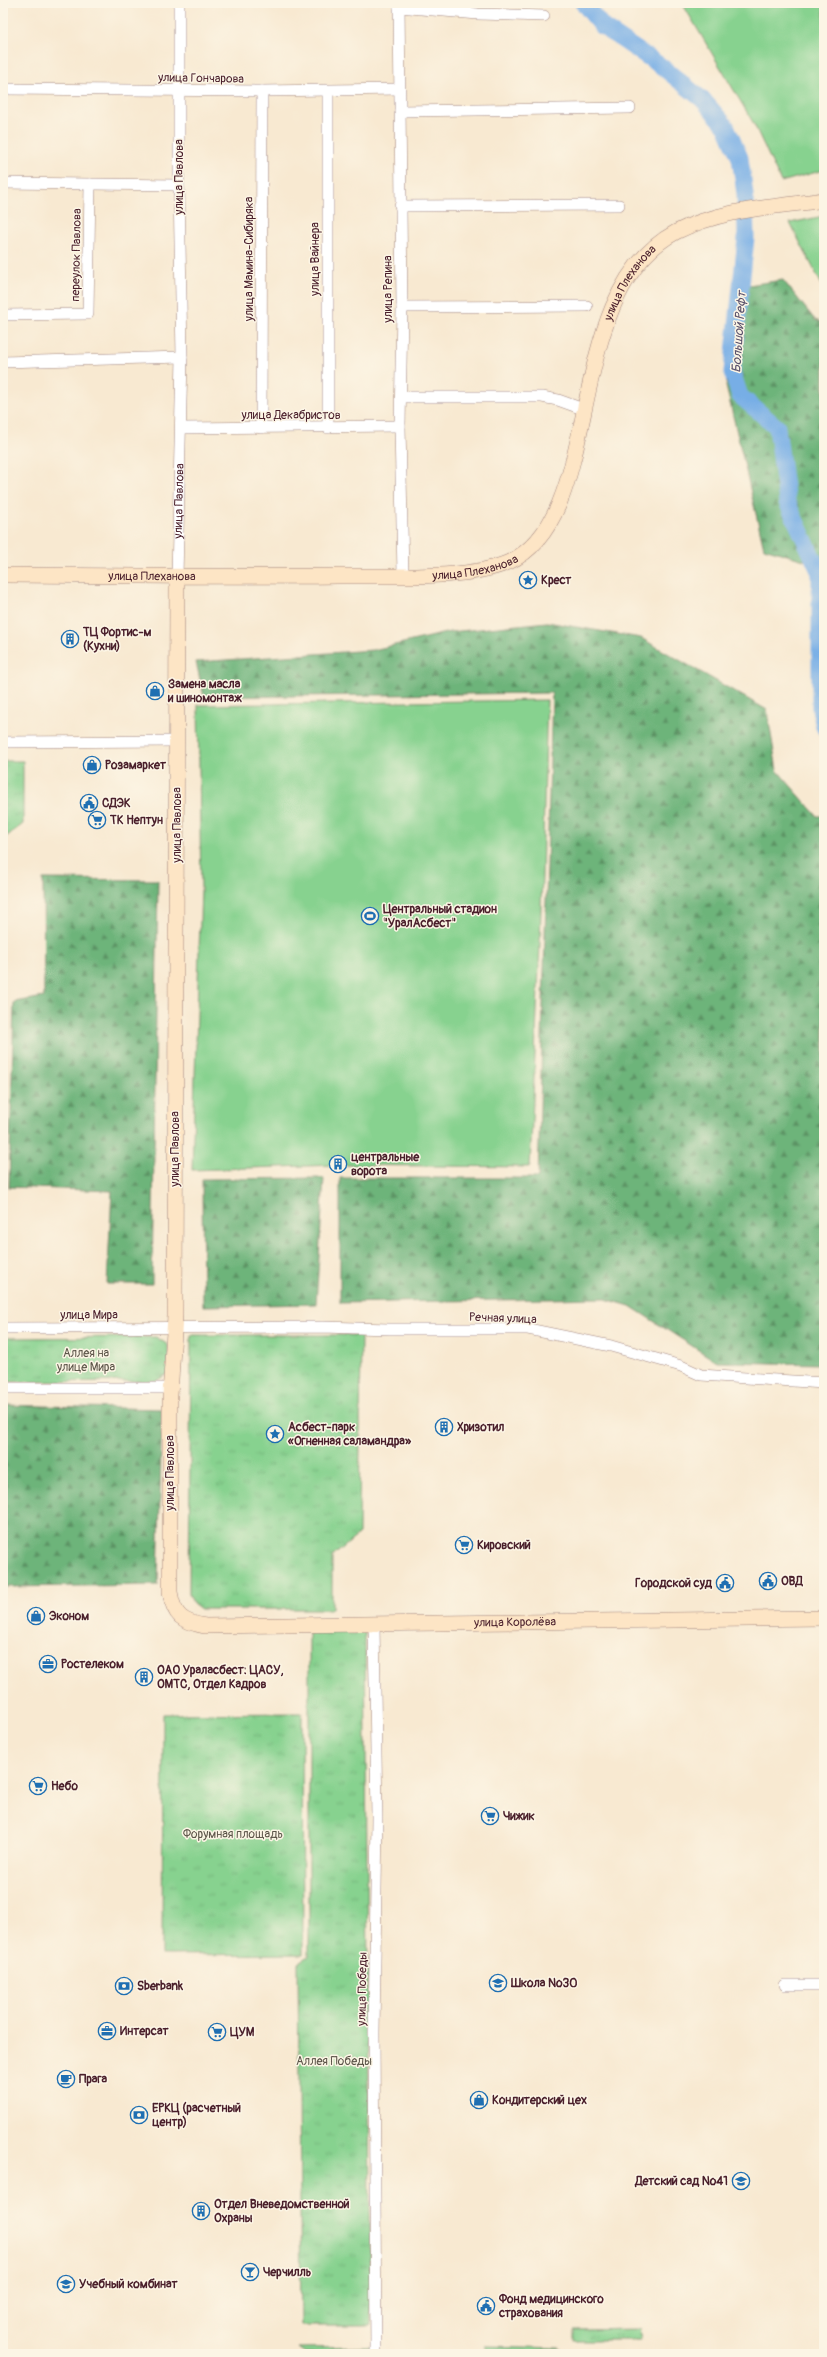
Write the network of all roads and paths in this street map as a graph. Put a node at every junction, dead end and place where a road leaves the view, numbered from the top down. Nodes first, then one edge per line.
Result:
1 (179, 3) edge
2 (399, 5) edge
3 (544, 16) dead end
4 (3, 89) edge
5 (399, 89) junction
6 (179, 91) junction
7 (262, 91) junction
8 (328, 91) junction
9 (630, 108) dead end
10 (400, 111) junction
11 (3, 183) edge
12 (90, 184) junction
13 (179, 185) junction
14 (824, 200) edge
15 (619, 205) dead end
16 (400, 206) junction
17 (587, 306) dead end
18 (402, 307) junction
19 (3, 314) edge
20 (182, 357) junction
21 (3, 362) edge
22 (402, 397) junction
23 (583, 409) junction
24 (400, 426) junction
25 (182, 428) junction
26 (261, 428) junction
27 (328, 428) junction
28 (3, 575) edge
29 (403, 575) junction
30 (177, 577) junction
31 (177, 741) junction
32 (3, 742) edge
33 (3, 1328) edge
34 (175, 1328) junction
35 (824, 1383) edge
36 (3, 1388) edge
37 (172, 1388) junction
38 (824, 1618) edge
39 (374, 1624) junction
40 (205, 1626) joint
41 (785, 1985) dead end
42 (824, 1985) edge
43 (376, 2354) edge

1 - 6 street, улица Павлова
2 - 3 street
2 - 5 street, улица Репина
4 - 6 street, улица Гончарова
5 - 8 street, улица Гончарова
5 - 10 street, улица Репина
6 - 7 street, улица Гончарова
6 - 13 street, улица Павлова
7 - 8 street, улица Гончарова
7 - 26 street, улица Мамина-Сибиряка
8 - 27 street, улица Вайнера
9 - 10 street
10 - 16 street, улица Репина
11 - 12 street
12 - 13 street
12 - 19 street, переулок Павлова
13 - 20 street, улица Павлова
14 - 23 street, улица Плеханова
15 - 16 street
16 - 18 street, улица Репина
17 - 18 street
18 - 22 street, улица Репина
20 - 21 street
20 - 25 street, улица Павлова
22 - 23 street
22 - 24 street, улица Репина
23 - 29 street, улица Плеханова
24 - 27 street, улица Декабристов
24 - 29 street, улица Репина
25 - 26 street, улица Декабристов
25 - 30 street, улица Павлова
26 - 27 street, улица Декабристов
28 - 30 street, улица Плеханова
29 - 30 street, улица Плеханова
30 - 31 street, улица Павлова
31 - 32 street
31 - 34 street, улица Павлова
33 - 34 street, улица Мира
34 - 35 street, Речная улица
34 - 37 street, улица Павлова
36 - 37 street
37 - 40 street, улица Павлова
38 - 39 street, улица Королёва
39 - 40 street, улица Королёва
39 - 43 street, улица Победы
41 - 42 street

